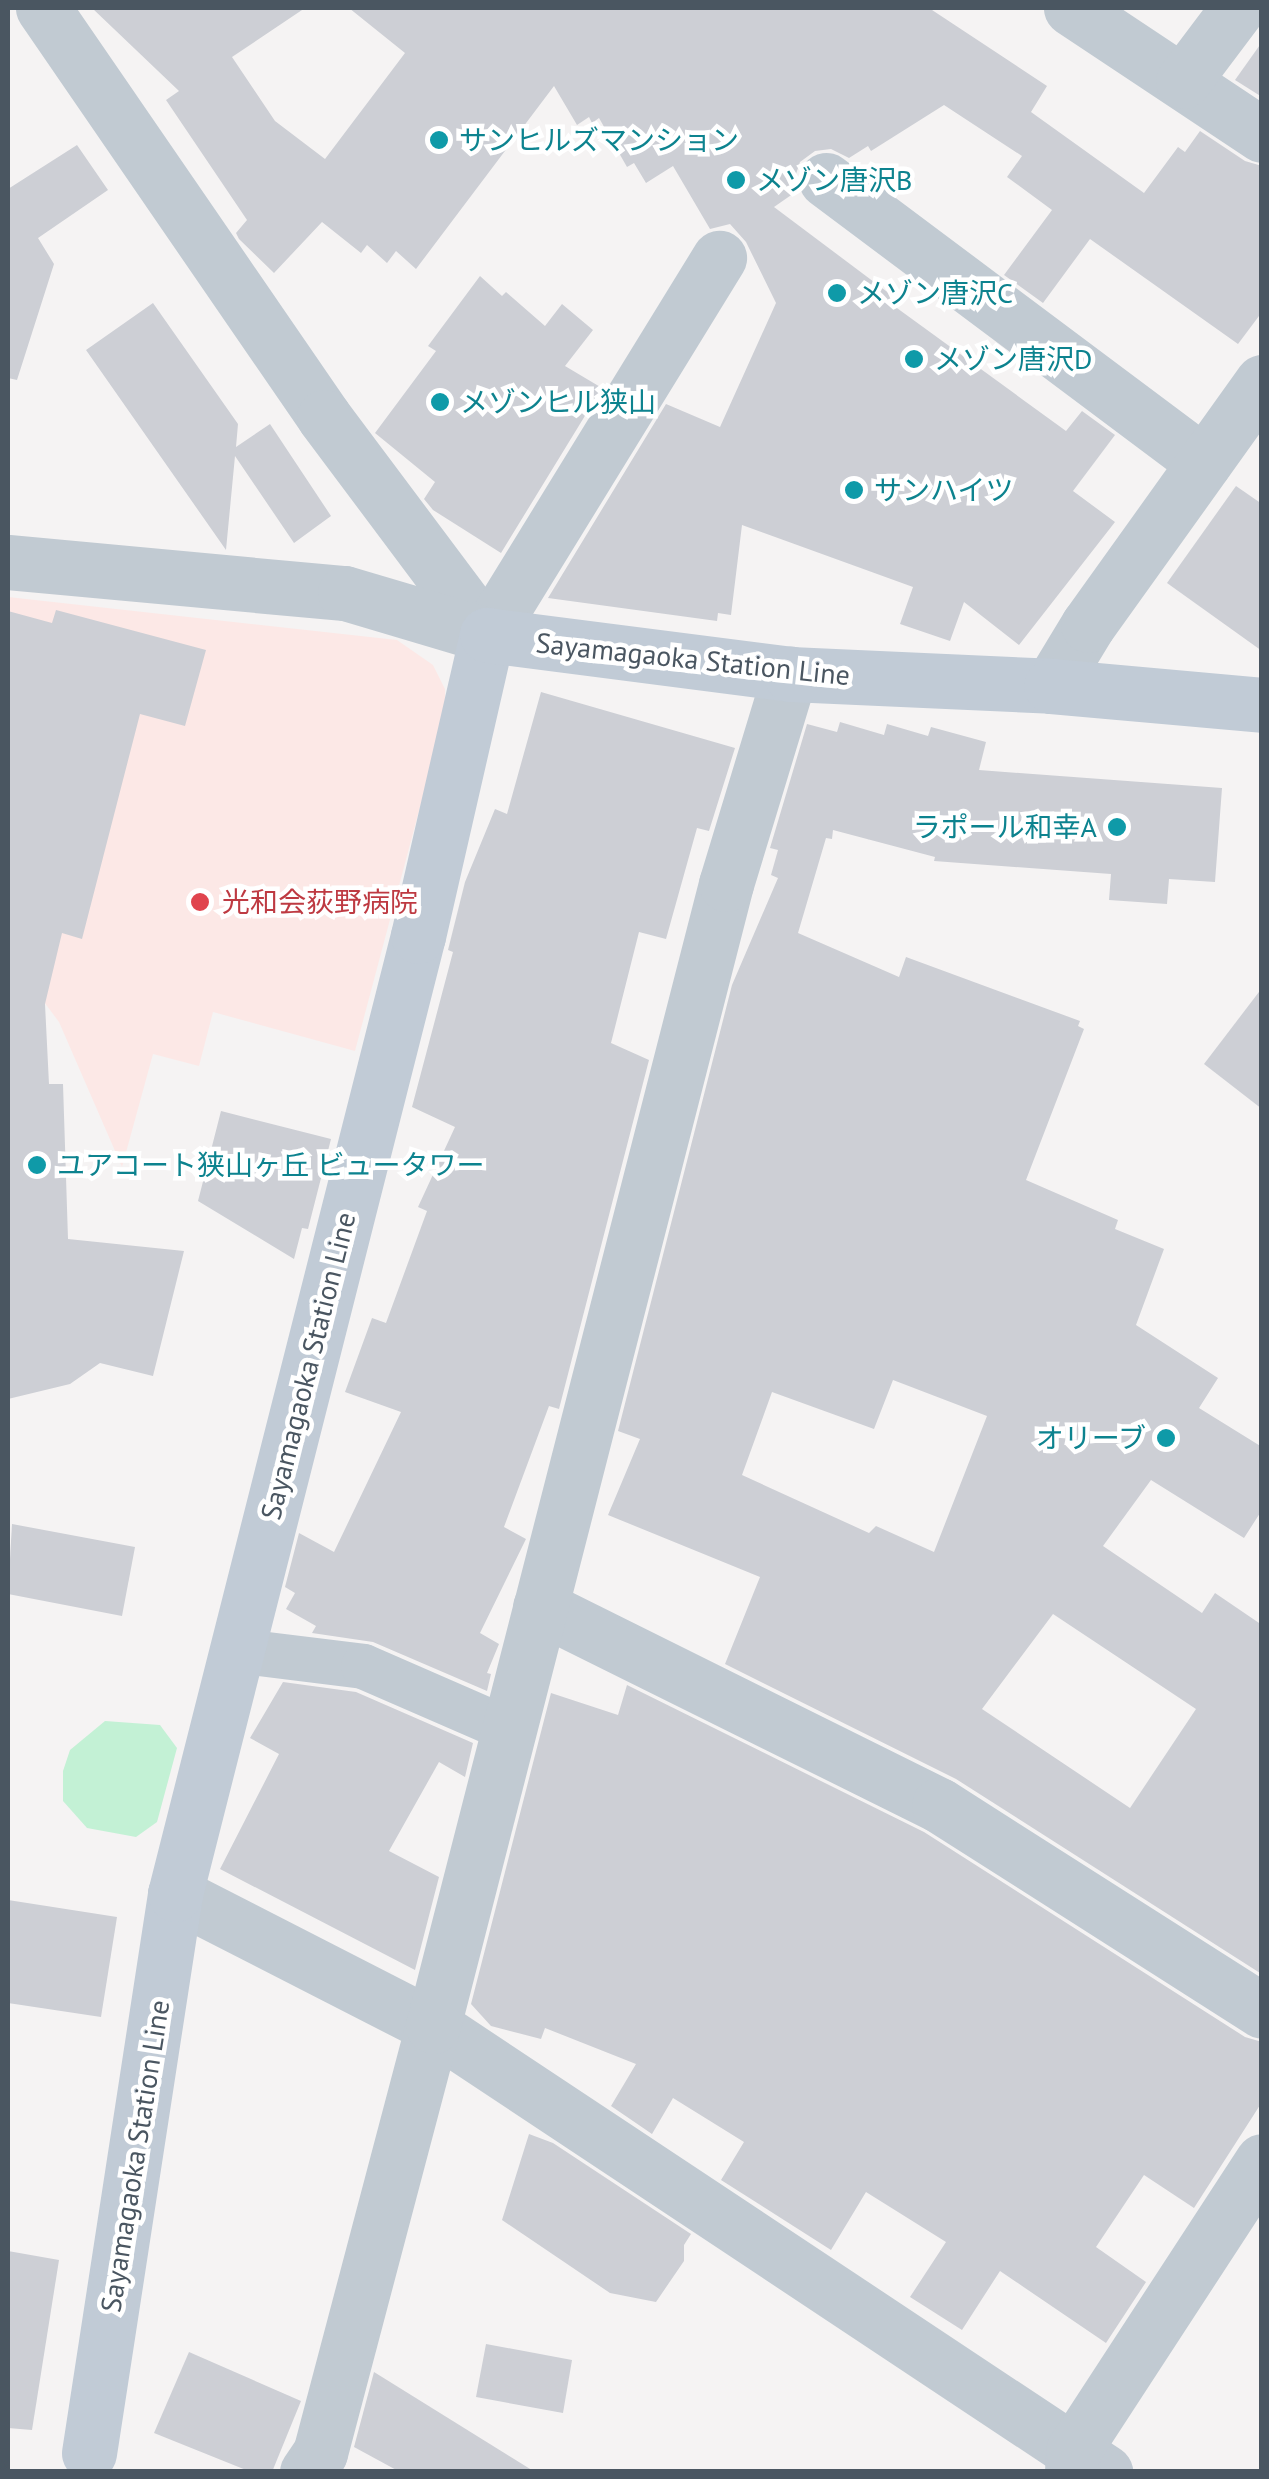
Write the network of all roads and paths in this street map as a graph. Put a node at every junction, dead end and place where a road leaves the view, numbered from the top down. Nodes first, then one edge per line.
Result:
1 (43, 8) edge
2 (1071, 8) edge
3 (1238, 8) edge
4 (1183, 81) junction
5 (1262, 135) edge
6 (826, 180) dead end
7 (719, 258) dead end
8 (1262, 382) edge
9 (1204, 463) junction
10 (8, 562) edge
11 (487, 636) junction
12 (790, 674) junction
13 (1052, 686) junction
14 (1262, 705) edge
15 (540, 1607) junction
16 (235, 1650) junction
17 (508, 1729) junction
18 (176, 1894) junction
19 (1262, 2011) edge
20 (433, 2026) junction
21 (1262, 2161) edge
22 (88, 2462) edge
23 (1084, 2464) edge
24 (307, 2472) edge

1 - 11 street
2 - 4 street
3 - 4 street
4 - 5 street
6 - 9 street
7 - 11 street
8 - 9 street
9 - 13 street
10 - 11 street
11 - 12 main road, Sayamagaoka Station Line
11 - 16 main road, Sayamagaoka Station Line
12 - 13 main road, Sayamagaoka Station Line
12 - 15 street
13 - 14 main road, Sayamagaoka Station Line
15 - 17 street
15 - 19 street
16 - 17 street
16 - 18 main road, Sayamagaoka Station Line
17 - 20 street
18 - 20 street
18 - 22 main road, Sayamagaoka Station Line
20 - 23 street
20 - 24 street
21 - 23 street

